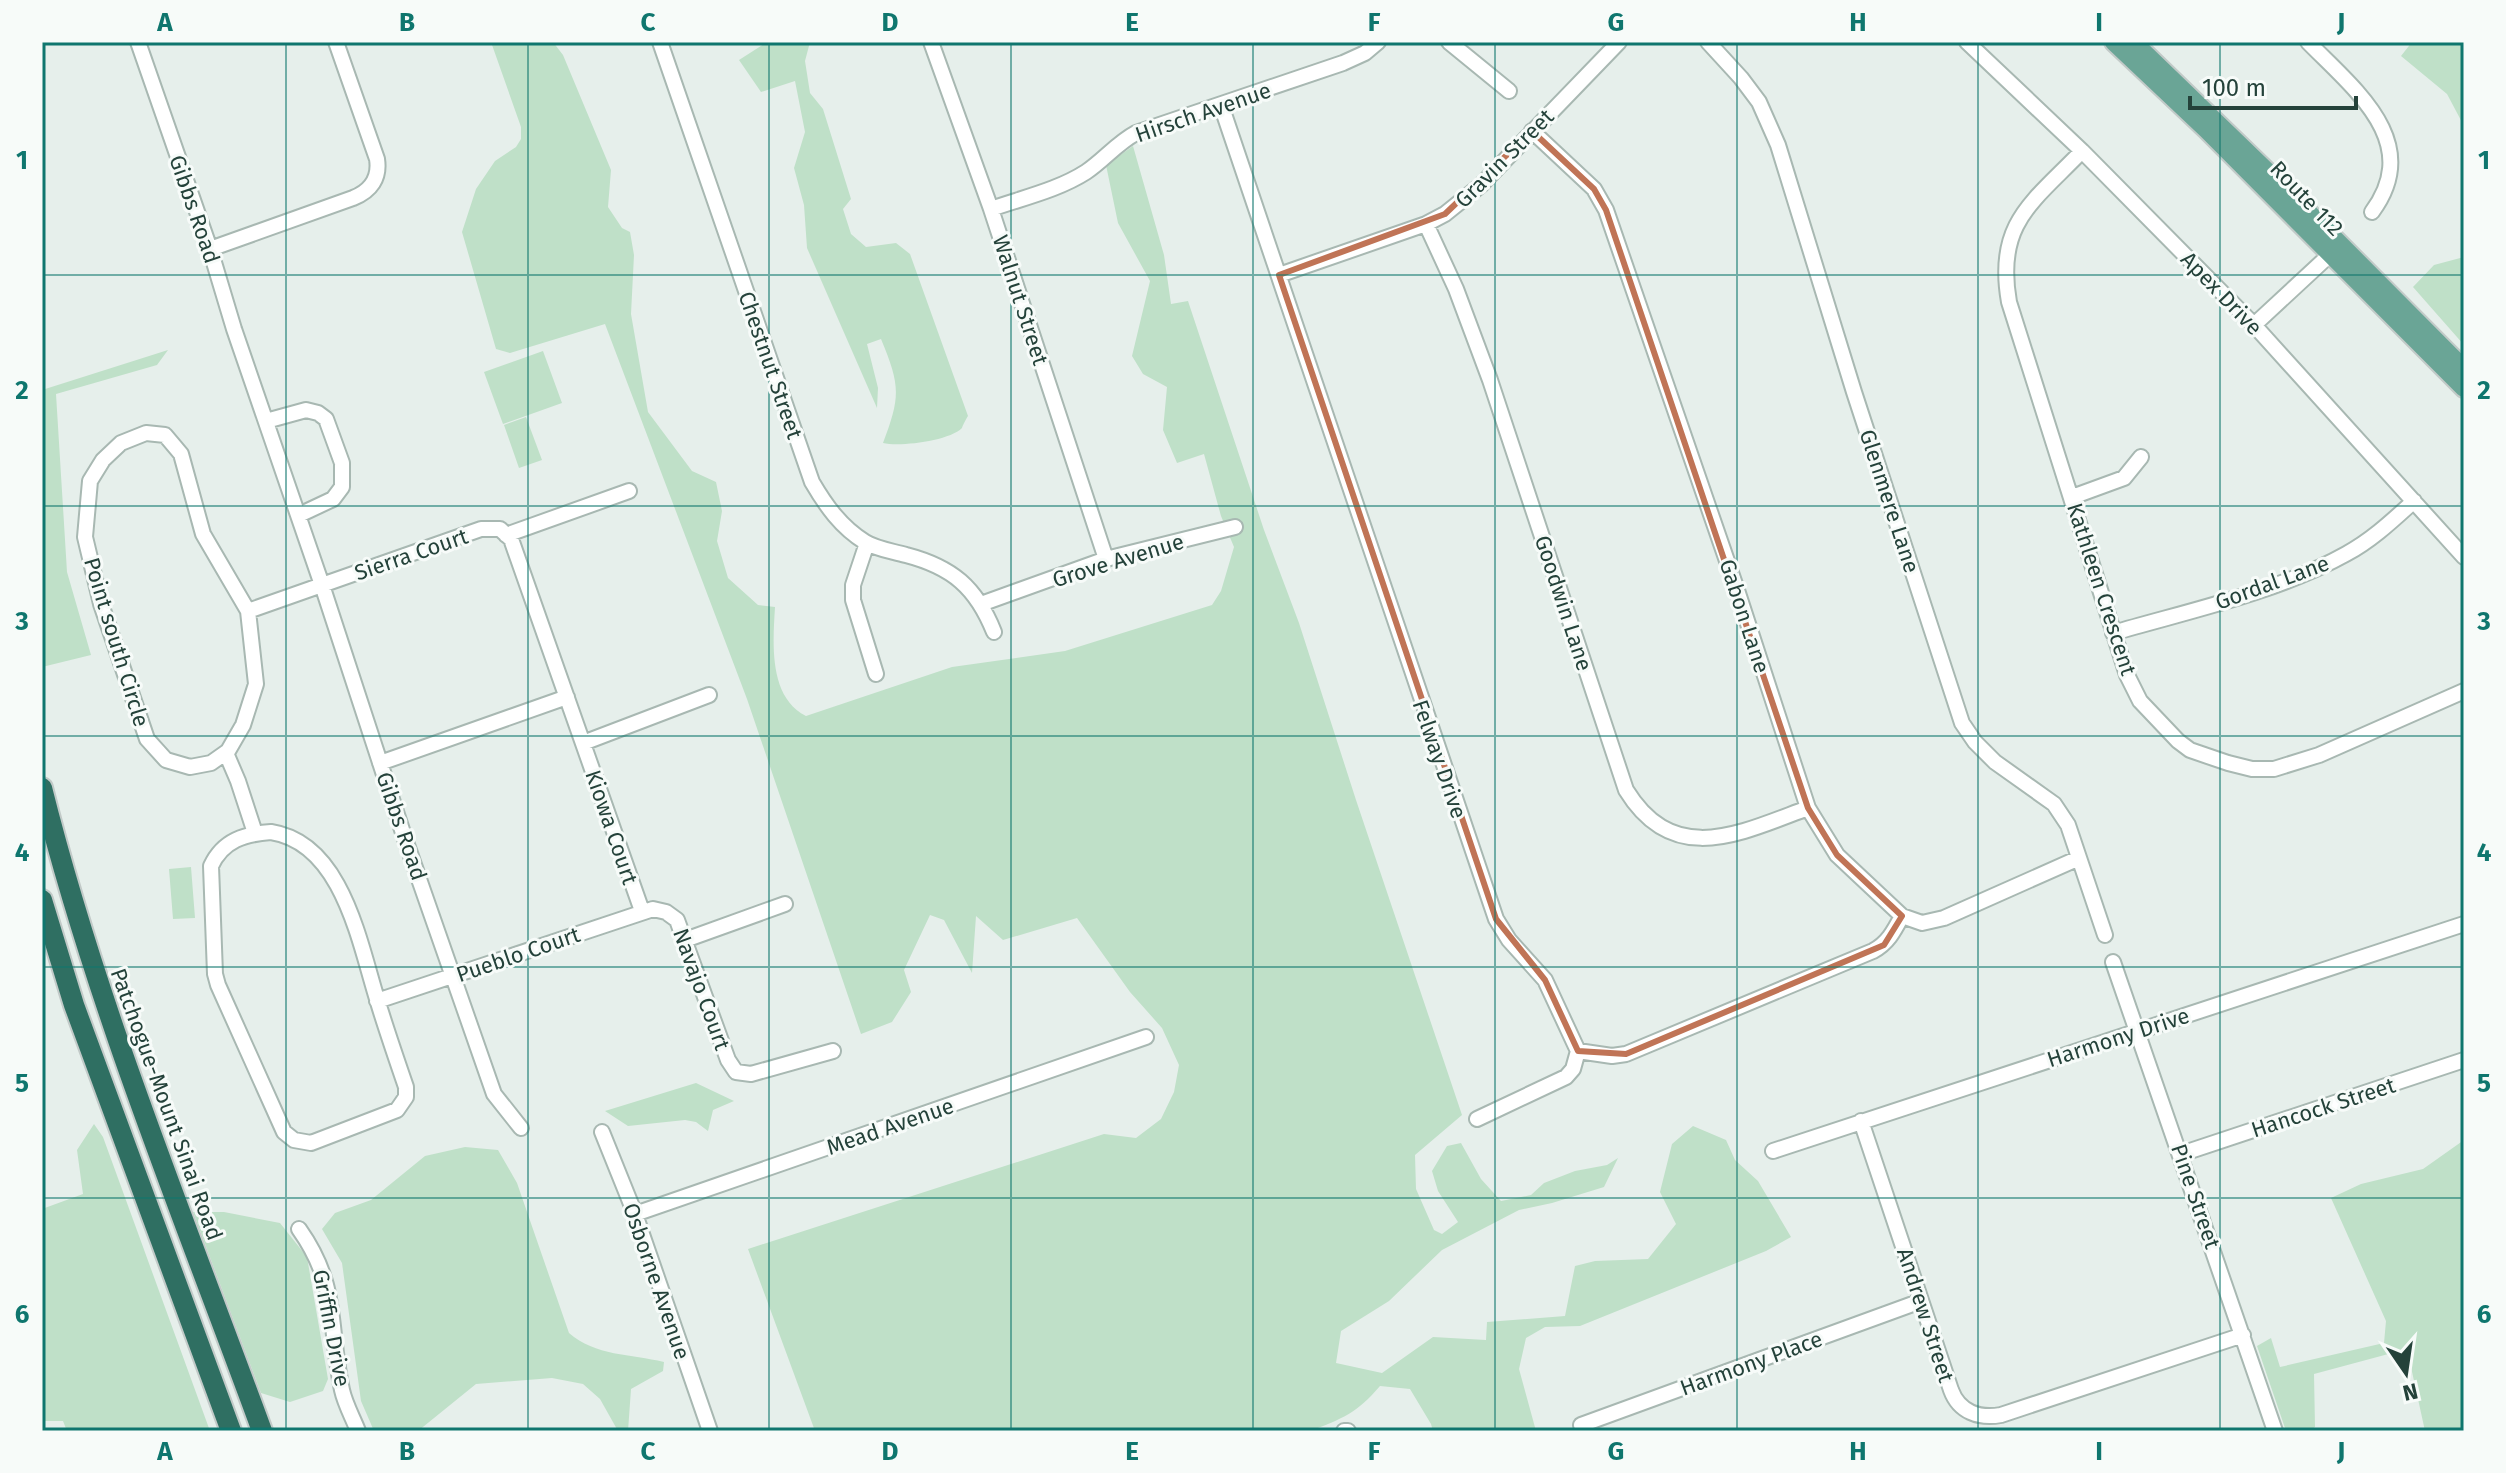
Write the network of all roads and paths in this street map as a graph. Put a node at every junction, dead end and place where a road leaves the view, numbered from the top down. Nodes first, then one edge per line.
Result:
1 (138, 42) edge
2 (336, 42) edge
3 (660, 42) edge
4 (931, 42) edge
5 (1378, 42) edge
6 (1449, 42) edge
7 (1619, 42) edge
8 (1967, 42) edge
9 (2114, 42) edge
10 (2133, 42) edge
11 (2308, 42) edge
12 (1713, 44) edge
13 (1509, 91) dead end
14 (1221, 105) junction
15 (1532, 131) junction
16 (2082, 151) junction
17 (991, 209) junction
18 (2372, 212) dead end
19 (1426, 224) junction
20 (210, 249) junction
21 (2334, 250) junction
22 (1279, 275) junction
23 (2254, 325) junction
24 (2464, 369) edge
25 (2464, 388) edge
26 (266, 421) junction
27 (2141, 457) dead end
28 (629, 491) dead end
29 (2072, 497) junction
30 (2414, 501) junction
31 (299, 515) junction
32 (1235, 527) dead end
33 (503, 532) junction
34 (867, 543) junction
35 (2464, 557) edge
36 (1106, 559) junction
37 (322, 585) junction
38 (981, 604) junction
39 (248, 611) junction
40 (994, 632) dead end
41 (2113, 633) junction
42 (876, 674) dead end
43 (2464, 691) edge
44 (709, 695) dead end
45 (567, 697) junction
46 (583, 743) junction
47 (226, 753) junction
48 (380, 763) junction
49 (42, 788) edge
50 (1808, 808) junction
51 (255, 833) junction
52 (2079, 858) junction
53 (42, 900) edge
54 (785, 904) dead end
55 (659, 910) joint
56 (642, 911) junction
57 (1902, 916) junction
58 (2464, 924) edge
59 (2105, 935) dead end
60 (685, 940) junction
61 (2113, 962) dead end
62 (453, 976) junction
63 (377, 1001) junction
64 (2138, 1031) junction
65 (1146, 1037) dead end
66 (833, 1051) dead end
67 (1578, 1051) junction
68 (2464, 1060) edge
69 (1477, 1119) dead end
70 (1861, 1121) junction
71 (521, 1128) dead end
72 (602, 1132) dead end
73 (1773, 1151) dead end
74 (2181, 1154) junction
75 (635, 1214) junction
76 (299, 1229) dead end
77 (1921, 1301) junction
78 (2243, 1335) junction
79 (1581, 1425) dead end
80 (231, 1431) edge
81 (262, 1431) edge
82 (358, 1431) edge
83 (710, 1431) edge
84 (2275, 1431) edge

1 - 20 street, Gibbs Road
2 - 20 street
3 - 34 street, Chestnut Street
4 - 17 street, Walnut Street
5 - 14 street, Hirsch Avenue
6 - 13 street
7 - 15 street, Gravin Street
8 - 16 street, Apex Drive
9 - 21 main road, Route 112
10 - 21 main road, Route 112
11 - 18 street
12 - 52 street, Glenmere Lane
14 - 17 street, Hirsch Avenue
14 - 22 street, Felway Drive
15 - 19 street, Gravin Street
15 - 50 street, Gabon Lane
16 - 23 street, Apex Drive
16 - 29 street, Kathleen Crescent
17 - 36 street, Walnut Street
19 - 22 street, Gravin Street
19 - 50 street, Goodwin Lane
20 - 26 street, Gibbs Road
21 - 23 street
21 - 24 main road, Route 112
21 - 25 main road, Route 112
22 - 67 street, Felway Drive
23 - 30 street, Apex Drive
26 - 31 street, Gibbs Road
26 - 31 street
27 - 29 street
28 - 33 street, Sierra Court
29 - 41 street, Kathleen Crescent
30 - 35 street, Apex Drive
30 - 41 street, Gordal Lane
31 - 37 street, Gibbs Road
32 - 36 street, Grove Avenue
33 - 37 street, Sierra Court
33 - 45 street
34 - 38 street, Chestnut Street
34 - 42 street
36 - 38 street, Grove Avenue
37 - 39 street, Sierra Court
37 - 48 street, Gibbs Road
38 - 40 street, Chestnut Street
39 - 47 street, Point south Circle
39 - 47 street, Point south Circle
41 - 43 street, Kathleen Crescent
44 - 46 street
45 - 46 street
45 - 48 street
46 - 56 street, Kiowa Court
47 - 51 street
48 - 62 street, Gibbs Road
49 - 81 highway, Patchogue-Mount Sinai Road
50 - 57 street, Gabon Lane
51 - 63 street
51 - 63 street
52 - 57 street
52 - 59 street, Glenmere Lane
53 - 80 highway
54 - 60 street
55 - 56 street, Pueblo Court
55 - 60 street, Navajo Court
56 - 62 street, Pueblo Court
57 - 67 street
58 - 64 street, Harmony Drive
60 - 66 street, Navajo Court
61 - 64 street, Pine Street
62 - 63 street, Pueblo Court
62 - 71 street, Gibbs Road
64 - 70 street, Harmony Drive
64 - 74 street, Pine Street
65 - 75 street, Mead Avenue
67 - 69 street
68 - 74 street, Hancock Street
70 - 73 street, Harmony Drive
70 - 77 street, Andrew Street
72 - 75 street, Osborne Avenue
74 - 78 street, Pine Street
75 - 83 street, Osborne Avenue
76 - 82 street, Griffin Drive
77 - 78 street, Andrew Street
77 - 79 street, Harmony Place
78 - 84 street, Pine Street

